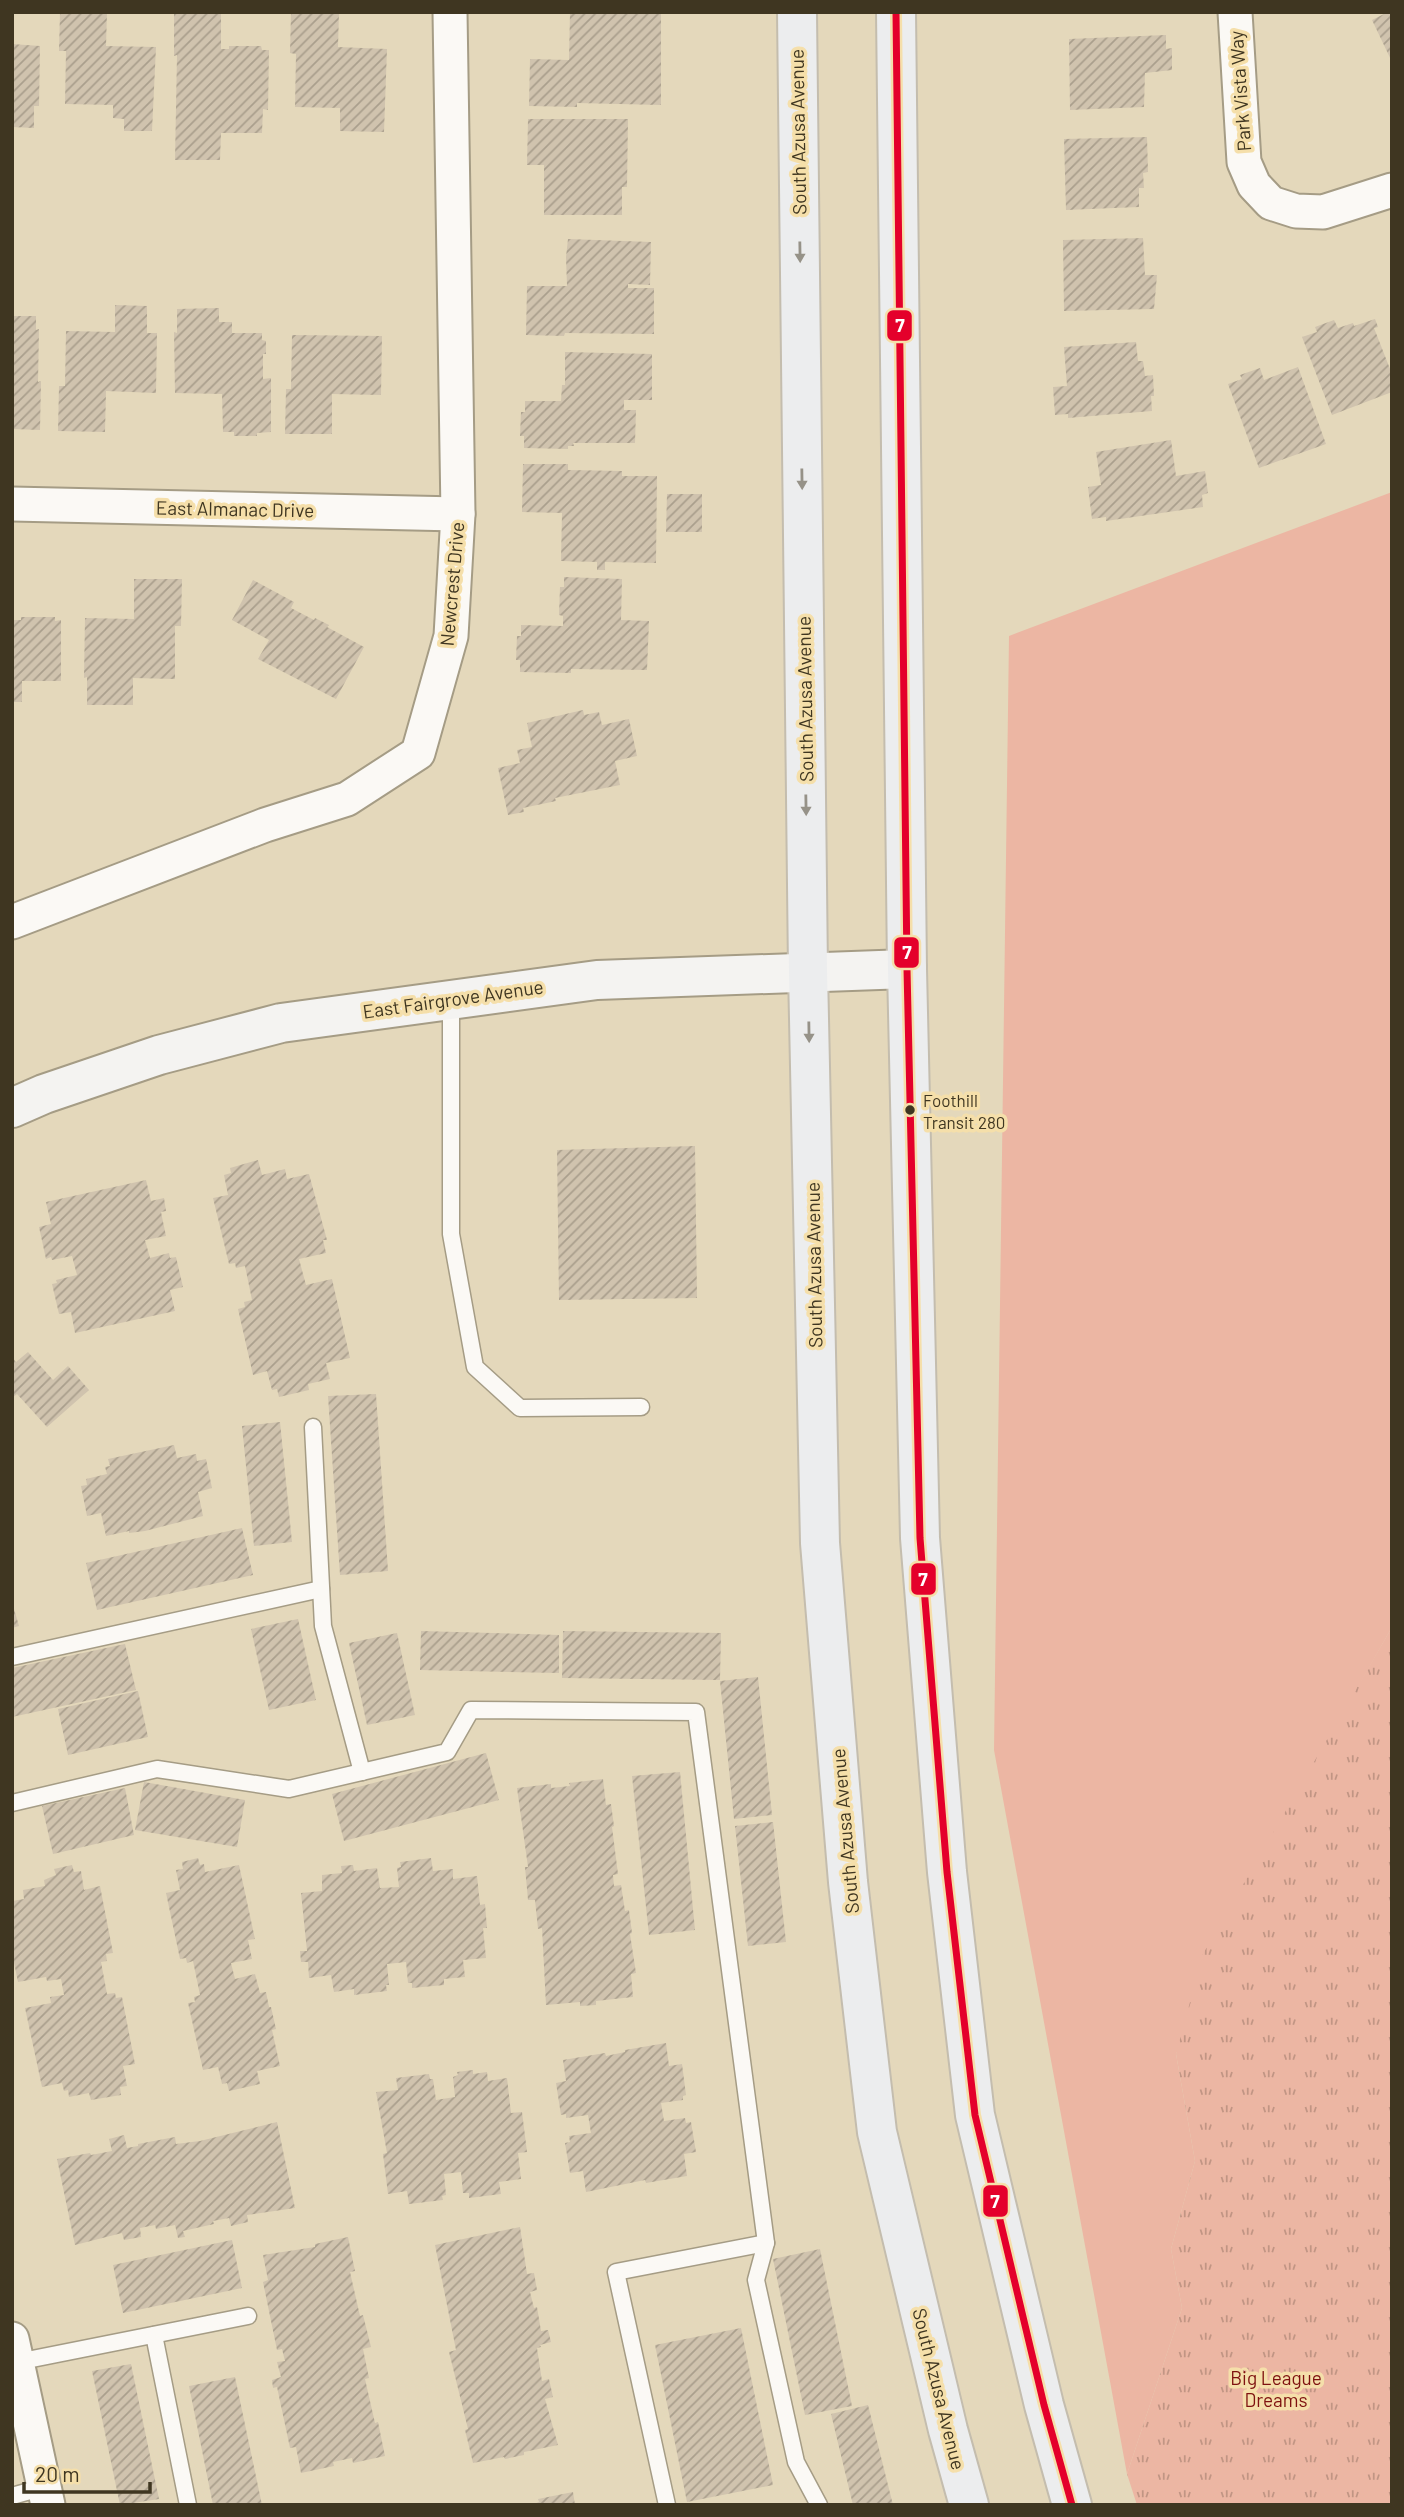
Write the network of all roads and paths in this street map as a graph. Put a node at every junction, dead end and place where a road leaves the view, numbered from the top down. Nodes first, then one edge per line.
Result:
1 (450, 12) edge
2 (797, 12) edge
3 (896, 12) edge
4 (1235, 12) edge
5 (1392, 190) edge
6 (12, 503) edge
7 (458, 514) junction
8 (12, 922) edge
9 (907, 969) junction
10 (808, 971) junction
11 (451, 1000) junction
12 (12, 1108) edge
13 (641, 1407) dead end
14 (313, 1427) dead end
15 (321, 1589) junction
16 (12, 1657) edge
17 (362, 1772) junction
18 (12, 1803) edge
19 (766, 2244) junction
20 (248, 2316) dead end
21 (154, 2335) junction
22 (15, 2351) edge
23 (12, 2496) edge
24 (46, 2496) edge
25 (188, 2505) edge
26 (667, 2505) edge
27 (819, 2505) edge
28 (969, 2505) edge
29 (1072, 2505) edge

1 - 7 street, Newcrest Drive
2 -> 10 main road, South Azusa Avenue
3 - 9 main road
4 - 5 street, Park Vista Way
6 - 7 street, East Almanac Drive
7 - 8 street, Newcrest Drive
9 - 10 street, East Fairgrove Avenue
9 - 29 main road
10 - 11 street, East Fairgrove Avenue
10 -> 28 main road, South Azusa Avenue
11 - 12 street, East Fairgrove Avenue
11 - 13 lane
14 - 15 lane
15 - 16 lane
15 - 17 lane
17 - 18 lane
17 - 19 lane
19 - 26 lane
19 - 27 lane
20 - 21 lane
21 - 22 lane
21 - 25 lane
22 - 24 street
23 - 24 lane

